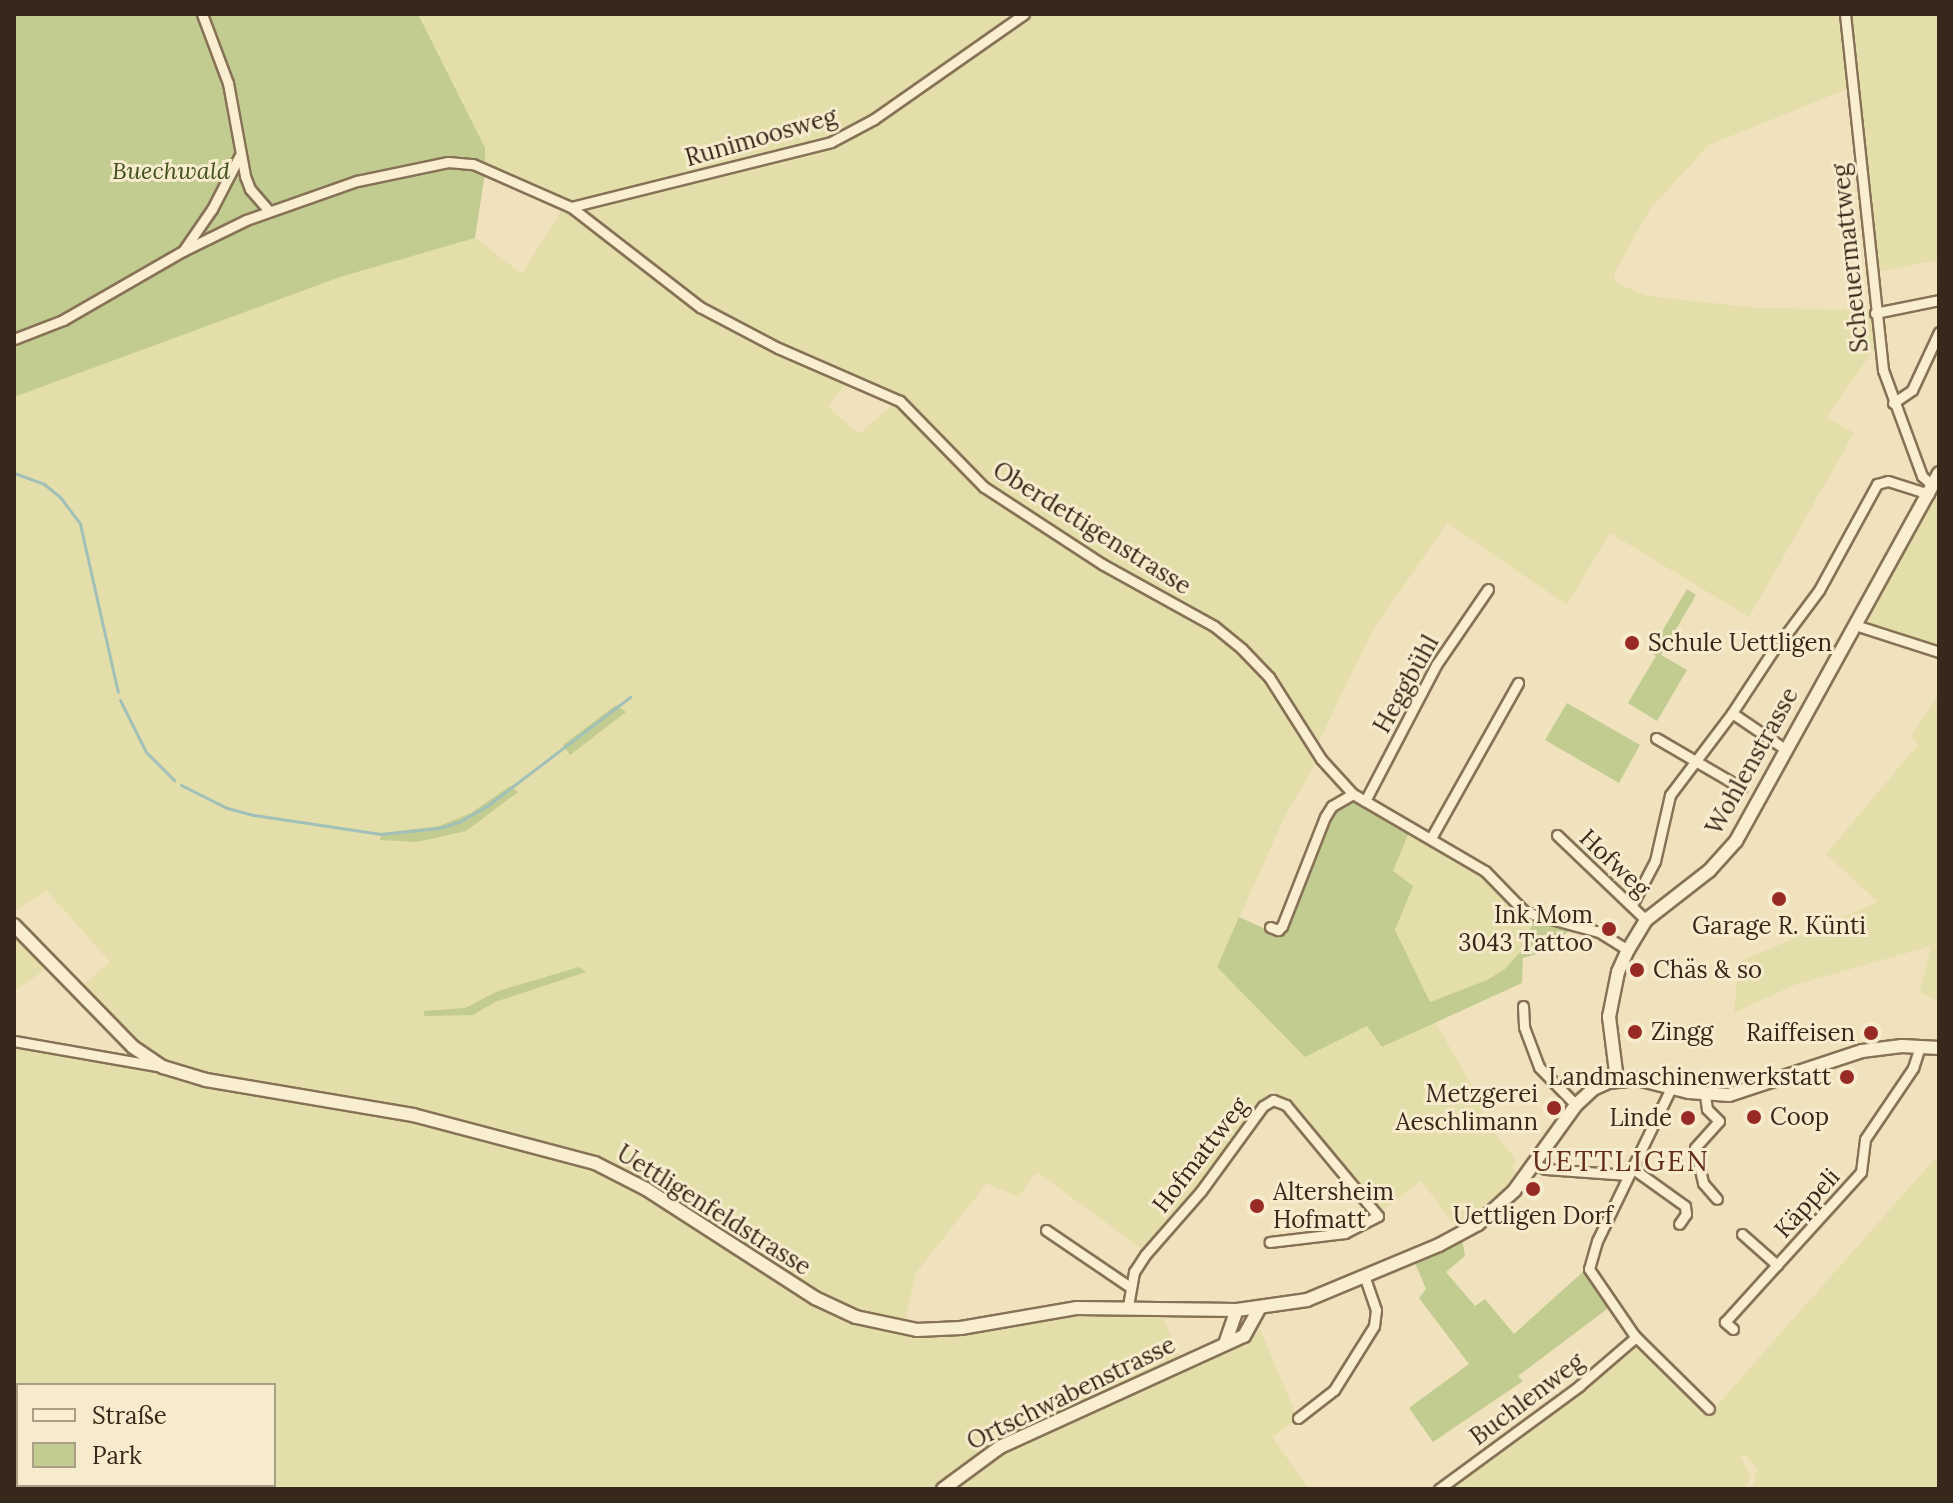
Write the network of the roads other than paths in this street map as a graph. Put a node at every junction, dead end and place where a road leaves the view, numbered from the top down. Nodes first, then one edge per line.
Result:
1 (202, 14) edge
2 (1024, 14) edge
3 (1845, 14) edge
4 (239, 157) junction
5 (571, 207) junction
6 (269, 211) junction
7 (183, 251) junction
8 (1939, 300) edge
9 (1875, 313) junction
10 (1939, 332) edge
11 (14, 339) edge
12 (1893, 403) junction
13 (1939, 473) edge
14 (1931, 490) junction
15 (1488, 589) dead end
16 (1855, 625) junction
17 (1787, 633) dead end
18 (1774, 649) dead end
19 (1939, 652) edge
20 (1518, 683) dead end
21 (1732, 713) junction
22 (1656, 738) dead end
23 (1785, 749) junction
24 (1698, 763) junction
25 (1742, 788) dead end
26 (1353, 794) junction
27 (1365, 801) junction
28 (1557, 835) dead end
29 (1431, 838) junction
30 (1632, 905) junction
31 (1646, 920) junction
32 (14, 925) edge
33 (1270, 927) dead end
34 (1628, 950) junction
35 (1523, 1006) dead end
36 (14, 1041) edge
37 (127, 1042) junction
38 (1920, 1046) junction
39 (1939, 1048) edge
40 (115, 1060) junction
41 (163, 1067) junction
42 (1617, 1080) junction
43 (1671, 1088) junction
44 (1705, 1095) junction
45 (1576, 1105) junction
46 (1534, 1164) junction
47 (1630, 1172) junction
48 (1717, 1199) dead end
49 (1679, 1224) dead end
50 (1046, 1230) dead end
51 (1742, 1234) dead end
52 (1270, 1242) dead end
53 (1777, 1265) junction
54 (1365, 1278) junction
55 (1130, 1287) junction
56 (1128, 1306) junction
57 (1259, 1309) junction
58 (1237, 1310) junction
59 (1733, 1329) dead end
60 (1636, 1337) junction
61 (1225, 1344) junction
62 (1709, 1409) dead end
63 (1298, 1418) dead end
64 (943, 1489) edge
65 (1439, 1489) edge

1 - 4 street
2 - 5 street, Runimoosweg
3 - 9 street, Scheuermattweg
4 - 6 street
4 - 7 street
5 - 6 street, Oberdettigenstrasse
5 - 26 street, Oberdettigenstrasse
6 - 7 street, Oberdettigenstrasse
7 - 11 street, Oberdettigenstrasse
8 - 9 street
9 - 12 street, Scheuermattweg
10 - 12 street
12 - 14 street, Scheuermattweg
13 - 14 main road, Wohlenstrasse
14 - 16 main road, Wohlenstrasse
14 - 17 street
15 - 27 street, Heggbühl
16 - 19 street
16 - 23 main road, Wohlenstrasse
18 - 21 street
20 - 29 street
21 - 23 street
21 - 24 street
22 - 24 street
23 - 31 main road, Wohlenstrasse
24 - 25 street
24 - 30 street
26 - 27 street, Oberdettigenstrasse
26 - 33 street
27 - 29 street, Oberdettigenstrasse
28 - 30 street, Hofweg
29 - 34 street, Oberdettigenstrasse
30 - 31 street, Hofweg
31 - 34 main road, Wohlenstrasse
32 - 37 main road, Uettligenfeldstrasse
34 - 42 main road, Wohlenstrasse
35 - 45 street
36 - 40 street
37 - 40 street
37 - 41 main road, Uettligenfeldstrasse
38 - 39 main road
38 - 44 main road
38 - 53 street, Käppeli
40 - 41 street
41 - 56 main road, Uettligenfeldstrasse
42 - 43 main road
42 - 45 main road
43 - 44 main road
43 - 47 street
44 - 48 street
45 - 46 main road
46 - 47 street
46 - 54 main road
47 - 49 street
47 - 60 street
50 - 55 street
51 - 53 street, Käppeli
52 - 55 street, Hofmattweg
53 - 59 street, Käppeli
54 - 57 main road
54 - 63 street
55 - 56 street, Hofmattweg
56 - 58 main road, Uettligenfeldstrasse
57 - 58 main road, Uettligenfeldstrasse
57 - 61 main road, Ortschwabenstrasse
58 - 61 main road
60 - 62 street
60 - 65 street, Buchlenweg
61 - 64 main road, Ortschwabenstrasse

